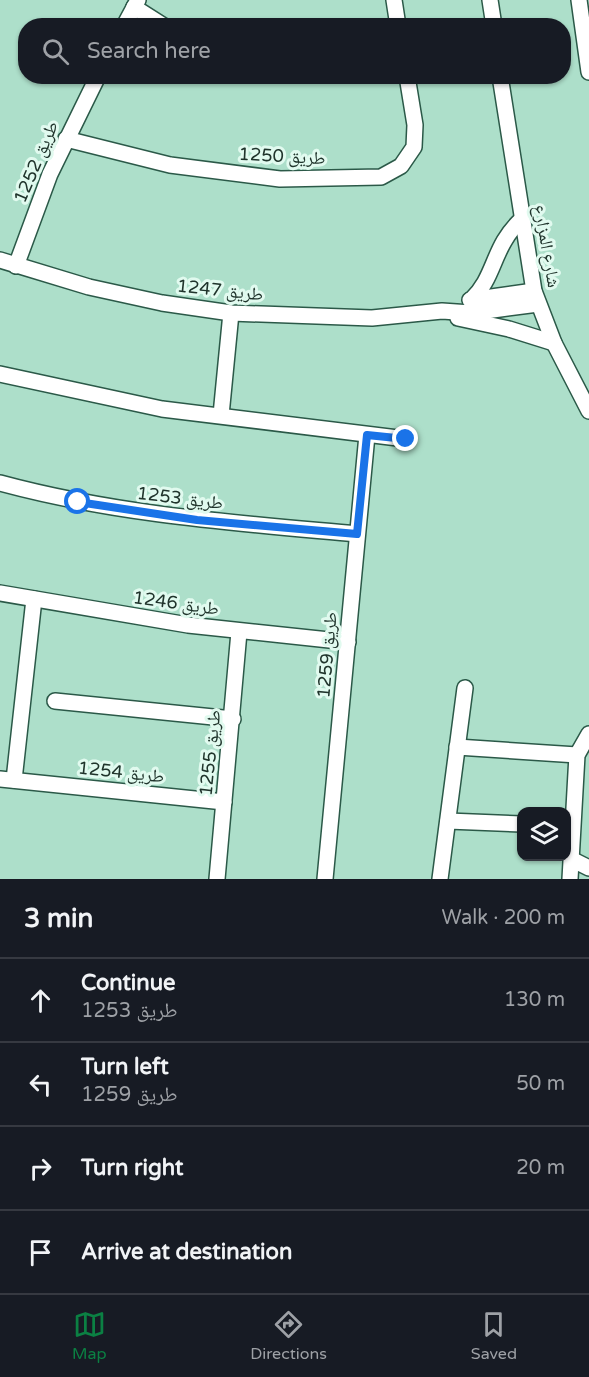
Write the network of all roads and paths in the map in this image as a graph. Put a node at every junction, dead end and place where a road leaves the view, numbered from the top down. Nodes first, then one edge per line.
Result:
1 (394, 0) edge
2 (490, 0) edge
3 (579, 0) edge
4 (136, 4) edge
5 (128, 18) edge
6 (154, 18) edge
7 (397, 18) edge
8 (493, 18) edge
9 (589, 72) edge
10 (94, 84) edge
11 (408, 84) edge
12 (501, 84) edge
13 (66, 139) junction
14 (522, 219) junction
15 (0, 260) edge
16 (16, 266) junction
17 (536, 298) junction
18 (471, 300) junction
19 (442, 311) junction
20 (231, 313) junction
21 (554, 343) junction
22 (0, 374) edge
23 (589, 411) edge
24 (221, 415) junction
25 (367, 435) junction
26 (406, 439) dead end
27 (0, 483) edge
28 (357, 534) junction
29 (0, 592) edge
30 (34, 599) junction
31 (239, 632) junction
32 (348, 642) junction
33 (465, 688) dead end
34 (55, 701) dead end
35 (233, 719) junction
36 (589, 734) edge
37 (457, 747) junction
38 (577, 755) junction
39 (7, 780) edge
40 (224, 801) junction
41 (571, 808) edge
42 (448, 821) junction
43 (517, 824) edge
44 (571, 860) edge
45 (571, 861) edge
46 (589, 868) edge
47 (217, 879) edge
48 (325, 879) edge
49 (440, 879) edge
50 (570, 879) edge

1 - 7 street
2 - 8 street
3 - 9 street
4 - 5 street
4 - 6 street
10 - 13 street, طريق 1252
11 - 13 street, طريق 1250
12 - 14 street, شارع المزارع
13 - 16 street, طريق 1252
14 - 17 street, شارع المزارع
14 - 18 street
15 - 16 street, طريق 1247
16 - 20 street, طريق 1247
17 - 18 street, طريق 1247
17 - 19 street, طريق 1247
17 - 21 street, شارع المزارع
18 - 19 street, طريق 1247
19 - 20 street, طريق 1247
19 - 21 street
20 - 24 street
21 - 23 street, شارع المزارع
22 - 24 street
24 - 25 street
25 - 26 street
25 - 28 street, طريق 1259
27 - 28 street, طريق 1253
28 - 32 street, طريق 1259
29 - 30 street, طريق 1246
30 - 31 street, طريق 1246
30 - 39 street, طريق 1254
31 - 32 street, طريق 1246
31 - 35 street, طريق 1255
32 - 48 street, طريق 1259
33 - 37 street
34 - 35 street
35 - 40 street, طريق 1255
36 - 38 street
37 - 38 street
37 - 42 street
38 - 41 street
39 - 40 street, طريق 1254
40 - 47 street, طريق 1255
42 - 43 street
42 - 49 street
44 - 46 street
45 - 50 street

